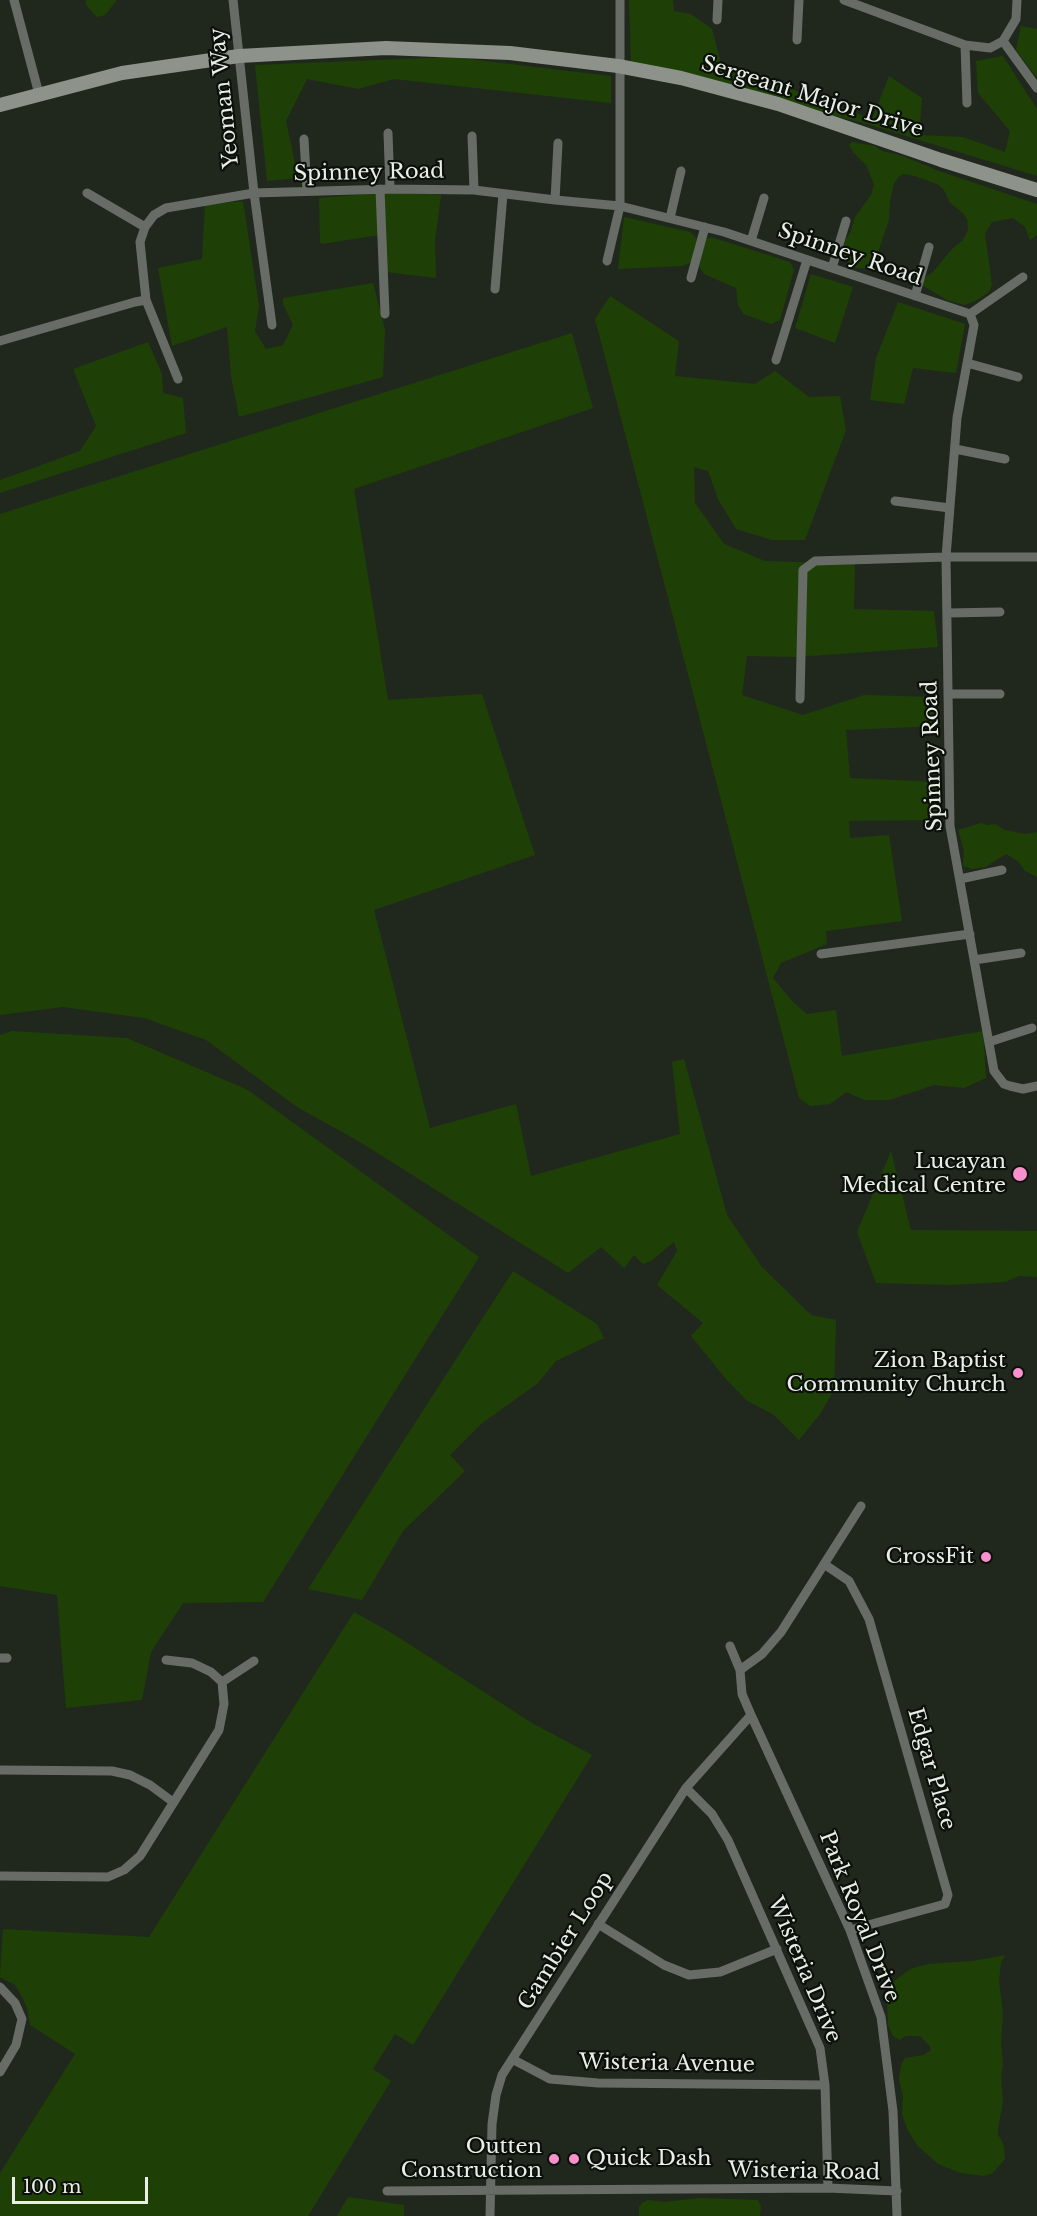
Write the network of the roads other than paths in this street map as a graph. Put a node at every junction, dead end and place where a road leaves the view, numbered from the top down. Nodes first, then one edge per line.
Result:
1 (14, 0) edge
2 (232, 0) edge
3 (620, 0) edge
4 (718, 0) edge
5 (799, 0) edge
6 (844, 0) edge
7 (1017, 0) edge
8 (717, 20) dead end
9 (797, 40) dead end
10 (1003, 41) junction
11 (965, 45) junction
12 (239, 56) junction
13 (618, 66) junction
14 (1037, 88) edge
15 (39, 94) junction
16 (967, 102) dead end
17 (0, 105) edge
18 (388, 133) dead end
19 (472, 136) dead end
20 (304, 139) dead end
21 (558, 143) dead end
22 (681, 171) dead end
23 (385, 189) junction
24 (474, 190) junction
25 (1037, 190) edge
26 (307, 191) junction
27 (87, 193) dead end
28 (254, 193) junction
29 (503, 194) junction
30 (764, 198) dead end
31 (555, 201) junction
32 (620, 206) junction
33 (670, 218) junction
34 (846, 220) dead end
35 (145, 226) junction
36 (705, 227) junction
37 (751, 241) junction
38 (929, 247) dead end
39 (807, 260) junction
40 (607, 261) dead end
41 (832, 268) junction
42 (1023, 277) dead end
43 (692, 278) dead end
44 (495, 290) dead end
45 (915, 296) junction
46 (146, 300) junction
47 (385, 314) dead end
48 (970, 314) junction
49 (272, 325) dead end
50 (0, 341) edge
51 (776, 360) dead end
52 (968, 363) junction
53 (1018, 377) dead end
54 (178, 379) dead end
55 (955, 449) junction
56 (1005, 459) dead end
57 (895, 501) dead end
58 (950, 508) junction
59 (946, 557) junction
60 (1037, 557) edge
61 (1000, 612) dead end
62 (948, 613) junction
63 (949, 694) junction
64 (1000, 694) dead end
65 (800, 699) dead end
66 (1002, 870) dead end
67 (960, 879) junction
68 (970, 934) junction
69 (1021, 953) dead end
70 (820, 954) dead end
71 (974, 960) junction
72 (1032, 1028) dead end
73 (989, 1042) junction
74 (1037, 1086) edge
75 (861, 1506) dead end
76 (824, 1564) junction
77 (730, 1647) dead end
78 (166, 1660) dead end
79 (254, 1661) dead end
80 (740, 1670) junction
81 (222, 1682) junction
82 (751, 1715) junction
83 (0, 1770) edge
84 (686, 1788) junction
85 (173, 1802) junction
86 (0, 1876) edge
87 (598, 1924) junction
88 (849, 1930) junction
89 (777, 1949) junction
90 (0, 1987) edge
91 (512, 2060) junction
92 (0, 2072) edge
93 (825, 2085) junction
94 (828, 2188) junction
95 (490, 2190) junction
96 (387, 2191) dead end
97 (897, 2191) junction
98 (490, 2216) edge
99 (897, 2216) edge

1 - 15 street
2 - 12 street, Yeoman Way
3 - 13 street
4 - 8 street
5 - 9 street
6 - 11 street
7 - 10 street
10 - 11 street
10 - 14 street
11 - 16 street
12 - 13 street, Sergeant Major Drive
12 - 15 street, Sergeant Major Drive
12 - 28 street, Yeoman Way
13 - 25 street, Sergeant Major Drive
13 - 32 street
15 - 17 street, Sergeant Major Drive
18 - 23 street
19 - 24 street
20 - 26 street
21 - 31 street
22 - 33 street
23 - 24 street, Spinney Road
23 - 26 street, Spinney Road
23 - 47 street
24 - 29 street, Spinney Road
26 - 28 street, Spinney Road
27 - 35 street
28 - 35 street, Spinney Road
28 - 49 street, Yeoman Way
29 - 31 street, Spinney Road
29 - 44 street
30 - 37 street
31 - 32 street, Spinney Road
32 - 33 street, Spinney Road
32 - 40 street
33 - 36 street, Spinney Road
34 - 41 street
35 - 46 street
36 - 37 street, Spinney Road
36 - 43 street
37 - 39 street, Spinney Road
38 - 45 street
39 - 41 street, Spinney Road
39 - 51 street
41 - 45 street, Spinney Road
42 - 48 street
45 - 48 street, Spinney Road
46 - 50 street
46 - 54 street
48 - 52 street, Spinney Road
52 - 53 street
52 - 55 street, Spinney Road
55 - 56 street
55 - 58 street, Spinney Road
57 - 58 street
58 - 59 street, Spinney Road
59 - 60 street
59 - 62 street, Spinney Road
59 - 65 street
61 - 62 street
62 - 63 street, Spinney Road
63 - 64 street
63 - 67 street, Spinney Road
66 - 67 street
67 - 68 street, Spinney Road
68 - 70 street
68 - 71 street, Spinney Road
69 - 71 street
71 - 73 street, Spinney Road
72 - 73 street
73 - 74 street, Spinney Road
75 - 76 street
76 - 80 street
76 - 88 street, Edgar Place
77 - 80 street, Park Royal Drive
78 - 81 street
79 - 81 street
80 - 82 street, Park Royal Drive
81 - 85 street
82 - 84 street, Gambier Loop
82 - 88 street, Park Royal Drive
83 - 85 street
84 - 87 street, Gambier Loop
84 - 89 street, Wisteria Drive
85 - 86 street
87 - 89 street
87 - 91 street, Gambier Loop
88 - 97 street, Park Royal Drive
89 - 93 street, Wisteria Drive
90 - 92 street
91 - 93 street, Wisteria Avenue
91 - 95 street, Gambier Loop
93 - 94 street, Wisteria Drive
94 - 95 street, Wisteria Road
94 - 97 street, Wisteria Road
95 - 96 street, Wisteria Road
95 - 98 street, Gambier Loop
97 - 99 street, Park Royal Drive

